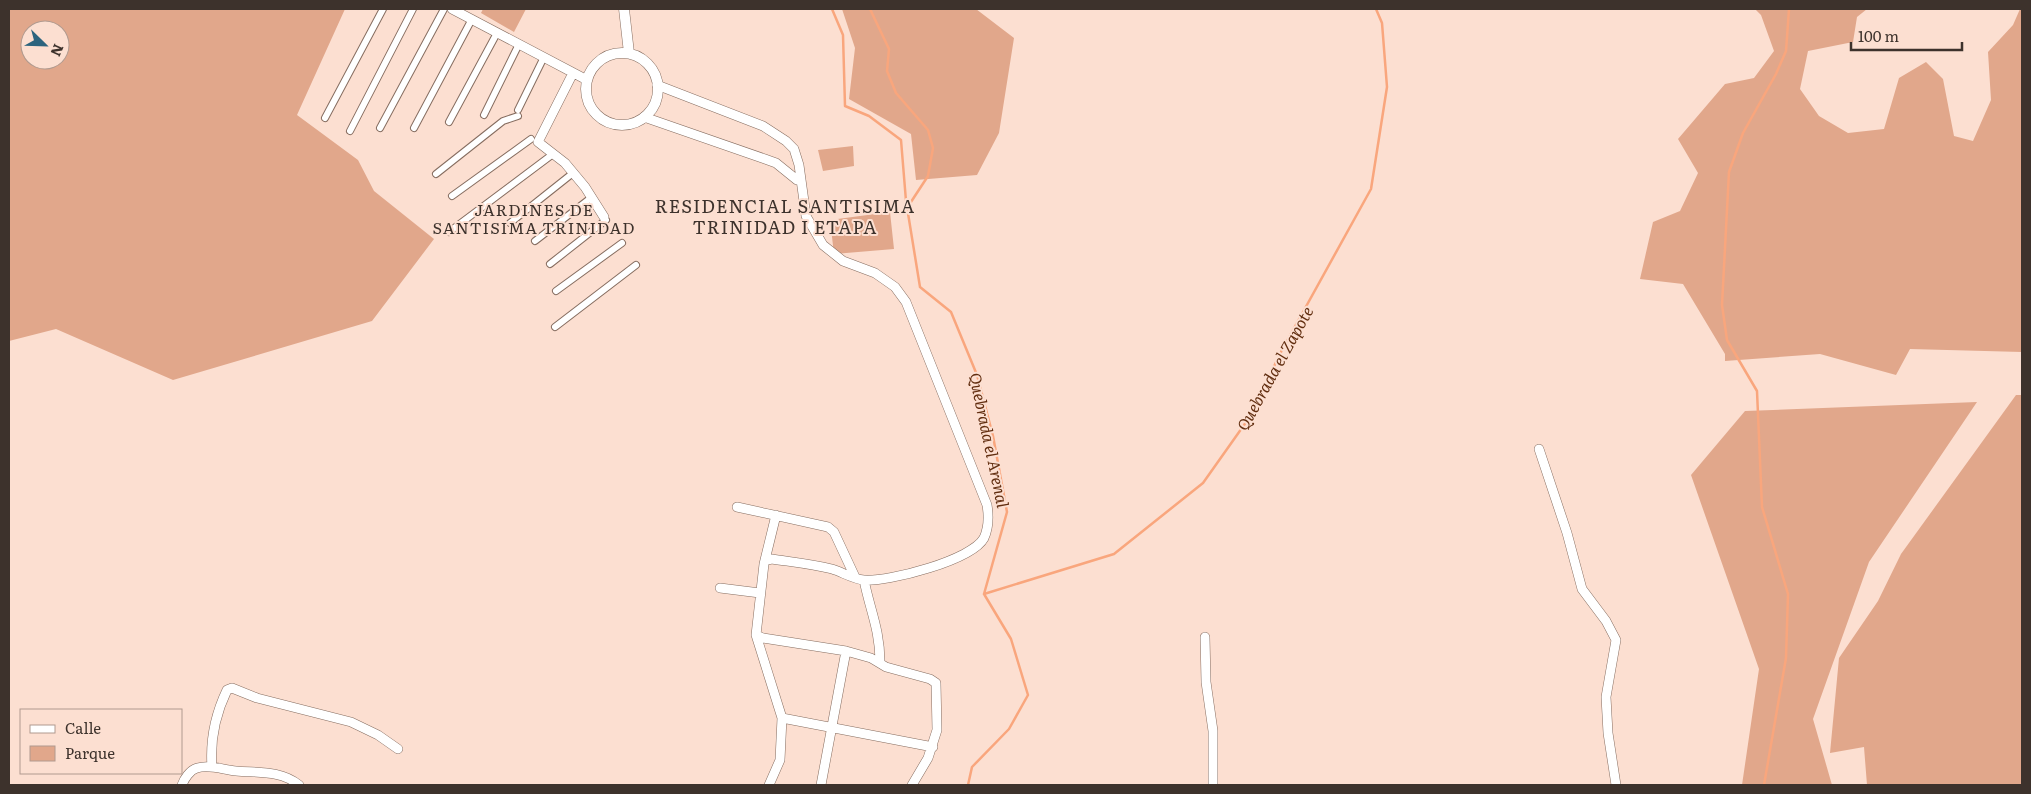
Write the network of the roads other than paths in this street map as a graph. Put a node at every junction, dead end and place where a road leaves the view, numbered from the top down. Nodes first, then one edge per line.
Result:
1 (383, 9) edge
2 (413, 9) edge
3 (444, 9) edge
4 (452, 9) edge
5 (624, 9) edge
6 (472, 19) junction
7 (497, 33) junction
8 (519, 44) junction
9 (629, 53) junction
10 (544, 57) junction
11 (573, 73) junction
12 (587, 80) junction
13 (657, 85) junction
14 (484, 115) dead end
15 (644, 117) junction
16 (325, 118) dead end
17 (449, 122) dead end
18 (380, 128) dead end
19 (414, 128) dead end
20 (350, 131) dead end
21 (531, 139) dead end
22 (553, 154) junction
23 (573, 173) junction
24 (436, 174) dead end
25 (800, 180) junction
26 (452, 196) dead end
27 (592, 197) junction
28 (605, 218) joint
29 (510, 223) dead end
30 (449, 232) dead end
31 (535, 241) dead end
32 (622, 243) dead end
33 (550, 264) dead end
34 (636, 265) dead end
35 (556, 291) dead end
36 (555, 327) dead end
37 (1539, 449) dead end
38 (738, 507) dead end
39 (776, 515) junction
40 (767, 560) junction
41 (859, 578) junction
42 (720, 588) dead end
43 (760, 593) junction
44 (1205, 637) dead end
45 (759, 639) junction
46 (846, 651) junction
47 (859, 654) junction
48 (880, 662) junction
49 (843, 665) junction
50 (782, 718) junction
51 (833, 728) junction
52 (933, 747) junction
53 (398, 749) dead end
54 (212, 767) junction
55 (182, 785) edge
56 (299, 785) edge
57 (769, 785) edge
58 (821, 785) edge
59 (912, 785) edge
60 (1213, 785) edge
61 (1616, 785) edge

1 - 16 street
2 - 20 street
3 - 18 street
4 - 6 street
5 - 9 street
6 - 7 street
6 - 19 street
7 - 8 street
7 - 17 street
8 - 10 street
8 - 14 street
9 - 12 street
9 - 13 street
10 - 11 street
10 - 24 street
11 - 12 street
11 - 22 street
12 - 15 street
13 - 15 street
13 - 25 street
15 - 25 street
21 - 26 street
22 - 23 street
22 - 30 street
23 - 27 street
23 - 29 street
25 - 41 street
27 - 28 street
27 - 31 street
28 - 33 street
32 - 35 street
34 - 36 street
37 - 61 street
38 - 39 street
39 - 40 street
39 - 41 street
40 - 41 street
40 - 43 street
41 - 48 street
42 - 43 street
43 - 45 street
44 - 60 street
45 - 46 street
45 - 50 street
46 - 47 street
46 - 49 street
47 - 48 street
47 - 49 street
48 - 52 street
49 - 51 street
50 - 51 street
50 - 57 street
51 - 52 street
51 - 58 street
52 - 59 street
53 - 54 street
54 - 55 street
54 - 56 street

